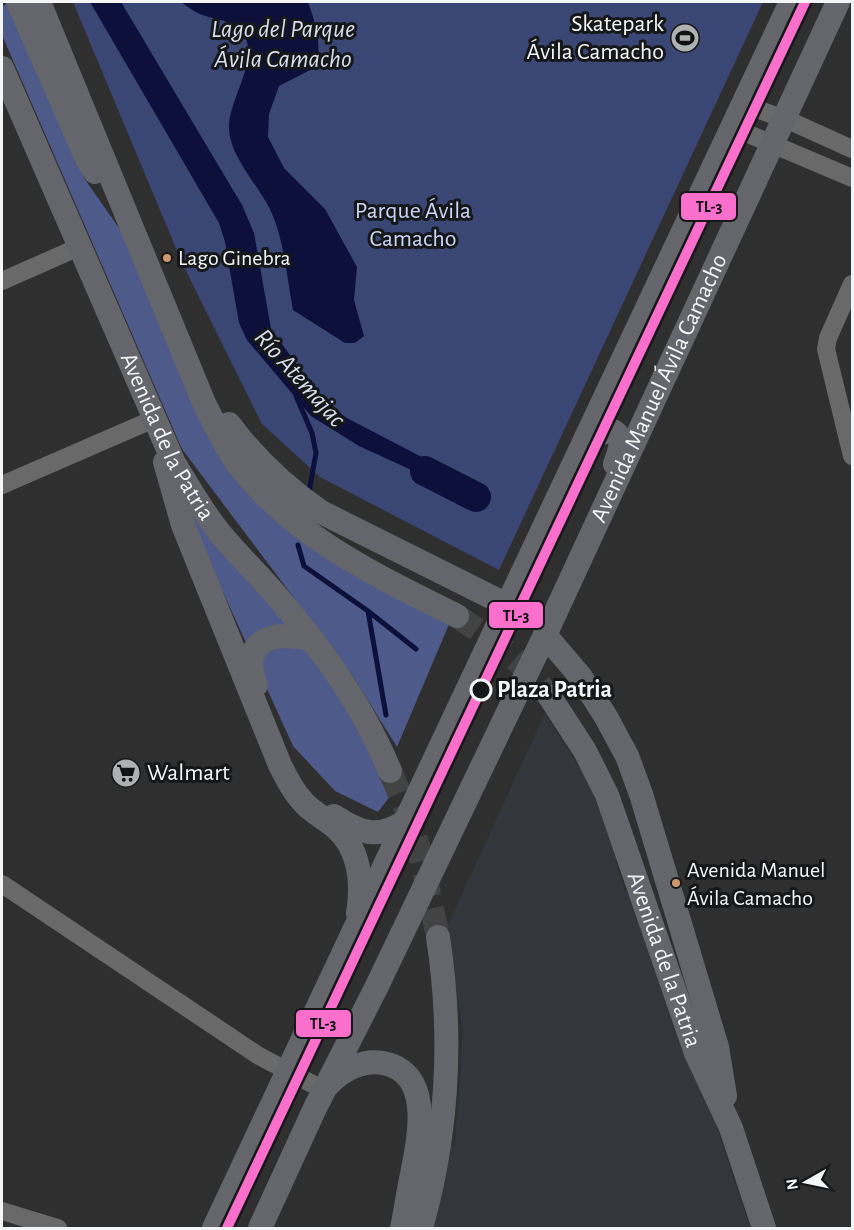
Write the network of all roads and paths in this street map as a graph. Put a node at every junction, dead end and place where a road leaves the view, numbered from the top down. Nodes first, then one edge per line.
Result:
1 (18, 2) edge
2 (39, 2) edge
3 (791, 2) edge
4 (838, 2) edge
5 (2, 68) edge
6 (743, 104) junction
7 (783, 118) junction
8 (732, 127) junction
9 (771, 144) junction
10 (852, 149) edge
11 (852, 178) edge
12 (79, 247) junction
13 (143, 251) junction
14 (2, 281) edge
15 (852, 284) edge
16 (193, 373) junction
17 (154, 419) junction
18 (578, 453) junction
19 (852, 456) edge
20 (2, 485) edge
21 (593, 529) junction
22 (507, 605) junction
23 (457, 616) tunnel mouth
24 (545, 635) junction
25 (312, 640) junction
26 (550, 698) tunnel mouth
27 (390, 771) tunnel mouth
28 (406, 821) junction
29 (2, 884) edge
30 (355, 926) junction
31 (438, 937) tunnel mouth
32 (278, 1066) junction
33 (324, 1090) junction
34 (731, 1128) junction
35 (2, 1211) edge
36 (58, 1228) edge
37 (214, 1228) edge
38 (260, 1228) edge
39 (402, 1228) edge
40 (421, 1228) edge
41 (764, 1228) edge

1 - 13 main road
2 - 13 main road, Avenida de la Patria
3 - 6 main road, Avenida Manuel Ávila Camacho
4 - 7 main road, Avenida Manuel Ávila Camacho
5 - 12 main road, Avenida de la Patria
6 - 7 street
6 - 8 main road, Avenida Manuel Ávila Camacho
7 - 9 main road, Avenida Manuel Ávila Camacho
7 - 10 street
8 - 9 street
8 - 18 main road, Avenida Manuel Ávila Camacho
9 - 11 street
9 - 21 main road, Avenida Manuel Ávila Camacho
12 - 14 street
12 - 17 main road, Avenida de la Patria
13 - 16 main road, Avenida de la Patria
15 - 19 street
16 - 22 main road
16 - 23 main road, Avenida de la Patria
17 - 20 street
17 - 25 main road, Avenida de la Patria
17 - 30 main road
18 - 21 main road
18 - 22 main road, Avenida Manuel Ávila Camacho
21 - 24 main road, Avenida Manuel Ávila Camacho
22 - 28 main road, Avenida Manuel Ávila Camacho
24 - 33 main road, Avenida Manuel Ávila Camacho
24 - 34 main road
25 - 27 main road, Avenida de la Patria
25 - 28 main road
26 - 34 main road, Avenida de la Patria
28 - 30 main road, Avenida Manuel Ávila Camacho
29 - 32 street
30 - 32 main road, Avenida Manuel Ávila Camacho
31 - 40 main road
32 - 33 street
32 - 37 main road, Avenida Manuel Ávila Camacho
33 - 38 main road, Avenida Manuel Ávila Camacho
33 - 39 main road
34 - 41 main road, Avenida de la Patria
35 - 36 street

